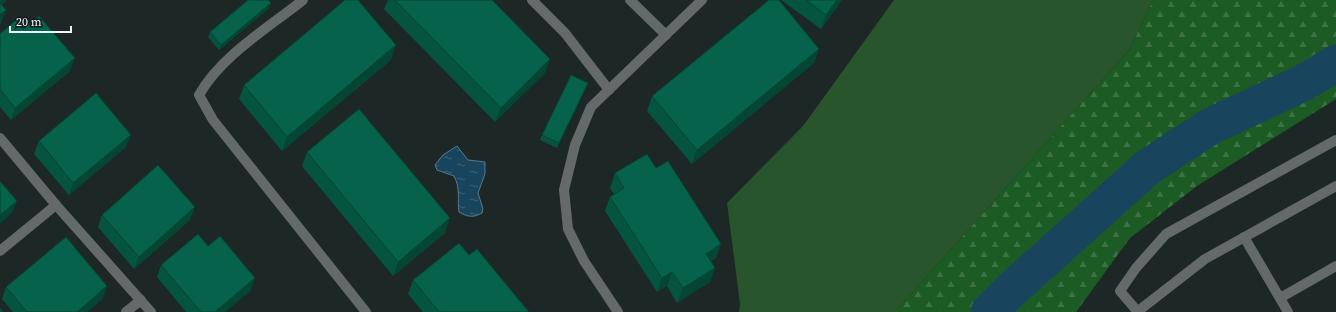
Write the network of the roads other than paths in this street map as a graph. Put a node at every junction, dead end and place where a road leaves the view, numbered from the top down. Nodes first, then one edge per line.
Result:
1 (303, 0) edge
2 (532, 0) edge
3 (630, 0) edge
4 (702, 0) edge
5 (666, 35) junction
6 (609, 90) junction
7 (0, 138) edge
8 (1336, 140) edge
9 (1336, 186) edge
10 (56, 205) junction
11 (1244, 237) junction
12 (0, 251) edge
13 (1336, 266) edge
14 (1280, 298) junction
15 (141, 300) junction
16 (126, 312) edge
17 (151, 312) edge
18 (366, 312) edge
19 (618, 312) edge
20 (1137, 312) edge
21 (1288, 312) edge

1 - 18 lane
2 - 6 lane
3 - 5 lane
4 - 5 lane
5 - 6 lane
6 - 19 lane
7 - 10 lane
8 - 20 lane
9 - 11 lane
10 - 12 lane
10 - 15 lane
11 - 14 lane
11 - 20 lane
13 - 14 lane
14 - 21 lane
15 - 16 lane
15 - 17 lane

